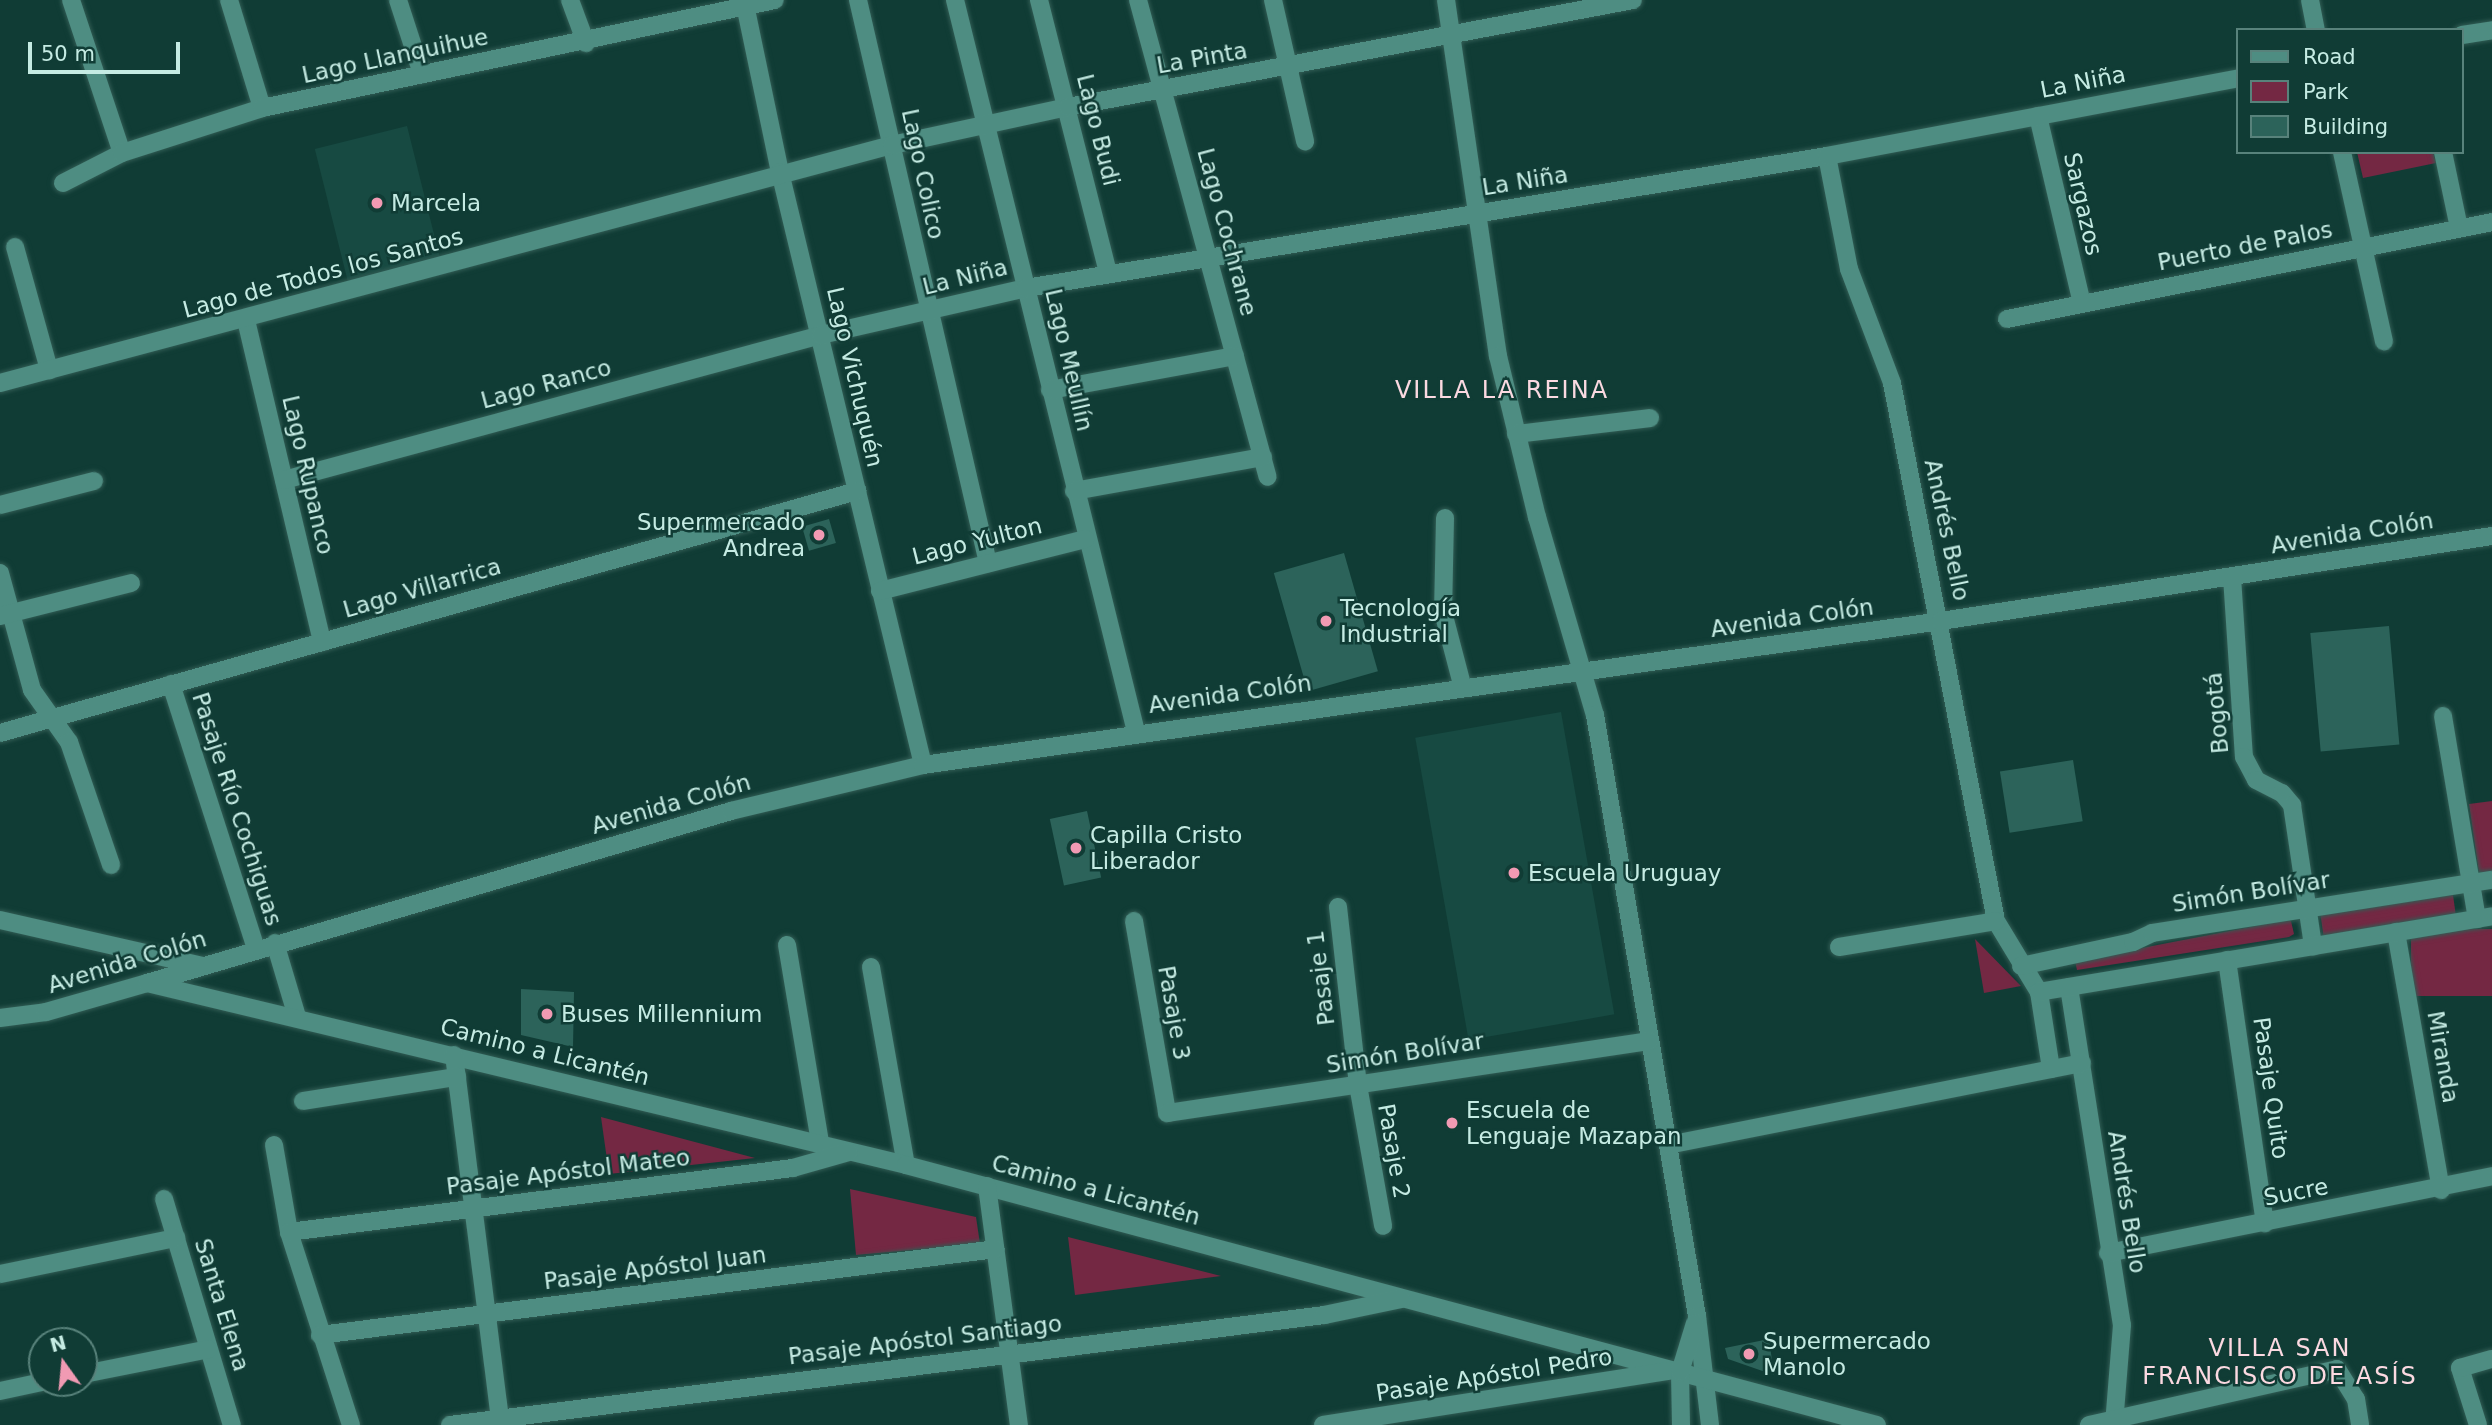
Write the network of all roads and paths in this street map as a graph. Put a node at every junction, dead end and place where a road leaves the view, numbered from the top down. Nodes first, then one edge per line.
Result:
1 (71, 0) edge
2 (229, 0) edge
3 (398, 0) edge
4 (570, 0) edge
5 (775, 0) edge
6 (858, 0) edge
7 (955, 0) edge
8 (1039, 0) edge
9 (1138, 0) edge
10 (1273, 0) edge
11 (1446, 0) edge
12 (1633, 0) edge
13 (2310, 0) edge
14 (745, 4) edge
15 (2316, 28) edge
16 (2492, 30) edge
17 (2464, 35) edge
18 (1452, 37) junction
19 (586, 43) junction
20 (1288, 67) junction
21 (422, 74) junction
22 (2236, 78) edge
23 (1164, 90) junction
24 (1068, 107) junction
25 (262, 108) junction
26 (2038, 116) junction
27 (987, 125) junction
28 (1305, 141) dead end
29 (892, 145) junction
30 (122, 153) junction
31 (2342, 154) edge
32 (2442, 154) edge
33 (1827, 156) junction
34 (780, 172) junction
35 (63, 183) dead end
36 (1480, 214) junction
37 (2492, 222) edge
38 (2459, 228) junction
39 (15, 247) dead end
40 (2362, 248) junction
41 (1209, 260) junction
42 (1108, 272) junction
43 (1026, 288) junction
44 (2082, 303) junction
45 (928, 312) junction
46 (2007, 318) dead end
47 (246, 320) junction
48 (821, 335) junction
49 (2384, 341) dead end
50 (1235, 356) junction
51 (49, 370) junction
52 (0, 383) edge
53 (1050, 390) junction
54 (1650, 418) dead end
55 (1516, 434) junction
56 (1263, 457) junction
57 (1268, 477) dead end
58 (284, 480) junction
59 (94, 481) dead end
60 (857, 491) junction
61 (1074, 492) junction
62 (0, 505) edge
63 (1445, 518) dead end
64 (2492, 536) edge
65 (1086, 539) junction
66 (988, 563) junction
67 (0, 573) edge
68 (2232, 577) junction
69 (131, 583) dead end
70 (880, 591) junction
71 (6, 615) edge
72 (1941, 621) junction
73 (322, 642) junction
74 (1583, 672) junction
75 (171, 684) junction
76 (1463, 688) junction
77 (2443, 716) dead end
78 (51, 718) junction
79 (1136, 732) junction
80 (0, 733) edge
81 (923, 765) junction
82 (111, 865) dead end
83 (2492, 880) edge
84 (2471, 883) junction
85 (1338, 907) dead end
86 (2307, 907) junction
87 (2484, 918) edge
88 (0, 920) edge
89 (1134, 921) dead end
90 (1996, 921) junction
91 (2396, 932) junction
92 (275, 943) junction
93 (787, 946) dead end
94 (2313, 946) junction
95 (1839, 947) dead end
96 (256, 949) junction
97 (2227, 960) junction
98 (202, 966) junction
99 (2021, 966) junction
100 (872, 967) dead end
101 (147, 984) junction
102 (2069, 987) junction
103 (2039, 992) junction
104 (297, 1017) junction
105 (0, 1018) edge
106 (1650, 1041) junction
107 (454, 1055) junction
108 (2081, 1063) junction
109 (2051, 1069) junction
110 (457, 1077) junction
111 (1358, 1085) junction
112 (303, 1101) dead end
113 (1167, 1113) joint
114 (820, 1143) junction
115 (274, 1145) dead end
116 (1668, 1145) junction
117 (851, 1152) junction
118 (906, 1165) junction
119 (2492, 1176) edge
120 (987, 1186) junction
121 (2441, 1190) junction
122 (164, 1199) dead end
123 (474, 1208) junction
124 (2265, 1223) junction
125 (1382, 1226) dead end
126 (289, 1232) junction
127 (176, 1238) junction
128 (996, 1249) junction
129 (2108, 1253) junction
130 (0, 1274) edge
131 (1404, 1298) junction
132 (487, 1314) junction
133 (1697, 1316) junction
134 (320, 1335) junction
135 (209, 1349) junction
136 (1010, 1354) junction
137 (2492, 1359) edge
138 (98, 1371) edge
139 (1676, 1371) junction
140 (1706, 1378) junction
141 (28, 1385) edge
142 (0, 1391) edge
143 (1827, 1418) edge
144 (500, 1422) edge
145 (2115, 1422) edge
146 (232, 1425) edge
147 (351, 1425) edge
148 (450, 1425) edge
149 (1019, 1425) edge
150 (1323, 1425) edge
151 (1681, 1425) edge
152 (1710, 1425) edge
153 (1877, 1425) edge
154 (2089, 1425) edge
155 (2360, 1425) edge
156 (2477, 1425) edge

1 - 30 street
2 - 25 street
3 - 21 street
4 - 19 street
5 - 14 street, Lago Llanquihue
6 - 29 street, Lago Colico
7 - 27 street, Lago Meullín
8 - 24 street, Lago Budi
9 - 23 street, Lago Cochrane
10 - 20 street
11 - 18 street
12 - 18 street, La Pinta
13 - 15 street
14 - 19 street, Lago Llanquihue
14 - 34 street, Lago Vichuquén
16 - 17 street
18 - 20 street, La Pinta
18 - 36 street
19 - 21 street, Lago Llanquihue
20 - 23 street, La Pinta
20 - 28 street
21 - 25 street, Lago Llanquihue
22 - 26 street, La Niña
23 - 24 street, La Pinta
23 - 41 street, Lago Cochrane
24 - 27 street, La Pinta
24 - 42 street, Lago Budi
25 - 30 street, Lago Llanquihue
26 - 33 street, La Niña
26 - 44 street, Sargazos
27 - 29 street, La Pinta
27 - 43 street, Lago Meullín
29 - 34 street, La Pinta
29 - 45 street, Lago Colico
30 - 35 street, Lago Llanquihue
31 - 40 street
32 - 38 street
33 - 36 street, La Niña
33 - 72 street, Andrés Bello
34 - 47 street, Lago de Todos los Santos
34 - 48 street, Lago Vichuquén
36 - 41 street, La Niña
36 - 55 street
37 - 38 street, Puerto de Palos
38 - 40 street, Puerto de Palos
39 - 51 street
40 - 44 street, Puerto de Palos
40 - 49 street
41 - 42 street, La Niña
41 - 50 street, Lago Cochrane
42 - 43 street, La Niña
43 - 45 street, La Niña
43 - 53 street, Lago Meullín
44 - 46 street, Puerto de Palos
45 - 48 street, La Niña
45 - 66 street, Lago Colico
47 - 51 street, Lago de Todos los Santos
47 - 58 street, Lago Rupanco
48 - 58 street, Lago Ranco
48 - 60 street, Lago Vichuquén
50 - 53 street
50 - 56 street, Lago Cochrane
51 - 52 street, Lago de Todos los Santos
53 - 61 street, Lago Meullín
54 - 55 street
55 - 74 street
56 - 57 street, Lago Cochrane
56 - 61 street
58 - 73 street, Lago Rupanco
59 - 62 street
60 - 70 street, Lago Vichuquén
60 - 73 street, Lago Villarrica
61 - 65 street, Lago Meullín
63 - 76 street
64 - 68 street, Avenida Colón
65 - 66 street, Lago Yulton
65 - 79 street, Lago Meullín
66 - 70 street, Lago Yulton
67 - 71 street
68 - 72 street, Avenida Colón
68 - 86 street, Bogotá
69 - 71 street
70 - 81 street, Lago Vichuquén
71 - 78 street
72 - 74 street, Avenida Colón
72 - 90 street, Andrés Bello
73 - 75 street, Lago Villarrica
74 - 76 street, Avenida Colón
74 - 106 street
75 - 78 street, Lago Villarrica
75 - 96 street, Pasaje Río Cochiguas
76 - 79 street, Avenida Colón
77 - 84 street
78 - 80 street, Lago Villarrica
78 - 82 street
79 - 81 street, Avenida Colón
81 - 92 street, Avenida Colón
83 - 84 street, Simón Bolívar
84 - 86 street, Simón Bolívar
84 - 87 street
85 - 111 street, Pasaje 1
86 - 94 street, Bogotá
86 - 99 street, Simón Bolívar
87 - 91 street
88 - 98 street
89 - 113 street, Pasaje 3
90 - 95 street
90 - 99 street, Andrés Bello
91 - 94 street
91 - 121 street, Miranda
92 - 96 street, Avenida Colón
92 - 104 street
93 - 114 street
94 - 97 street
96 - 98 street, Avenida Colón
97 - 102 street
97 - 124 street, Pasaje Quito
98 - 101 street, Avenida Colón
99 - 103 street, Andrés Bello
100 - 118 street
101 - 104 street, Camino a Licantén
101 - 105 street, Avenida Colón
102 - 103 street
102 - 108 street, Andrés Bello
103 - 109 street, Andrés Bello
104 - 107 street, Camino a Licantén
106 - 111 street, Simón Bolívar
106 - 116 street
107 - 110 street
107 - 114 street, Camino a Licantén
108 - 109 street
108 - 129 street, Andrés Bello
109 - 116 street
110 - 112 street
110 - 123 street
111 - 113 street, Simón Bolívar
111 - 125 street, Pasaje 2
114 - 117 street, Camino a Licantén
115 - 126 street
116 - 133 street
117 - 118 street, Camino a Licantén
117 - 123 street, Pasaje Apóstol Mateo
118 - 120 street, Camino a Licantén
119 - 121 street, Sucre
120 - 128 street
120 - 131 street, Camino a Licantén
121 - 124 street, Sucre
122 - 127 street, Santa Elena
123 - 126 street, Pasaje Apóstol Mateo
123 - 132 street
124 - 129 street, Sucre
126 - 134 street
127 - 130 street
127 - 135 street, Santa Elena
128 - 132 street, Pasaje Apóstol Juan
128 - 136 street
129 - 145 street, Andrés Bello
131 - 136 street, Pasaje Apóstol Santiago
131 - 139 street, Camino a Licantén
132 - 134 street, Pasaje Apóstol Juan
132 - 144 street
133 - 139 street
133 - 140 street
134 - 147 street
135 - 138 street
135 - 146 street, Santa Elena
136 - 144 street, Pasaje Apóstol Santiago
136 - 149 street
137 - 156 street
139 - 140 street, Camino a Licantén
139 - 150 street, Pasaje Apóstol Pedro
139 - 151 street
140 - 143 street, Camino a Licantén
140 - 152 street
141 - 142 street
143 - 153 street, Camino a Licantén
144 - 148 street, Pasaje Apóstol Santiago
145 - 154 street
145 - 155 street

